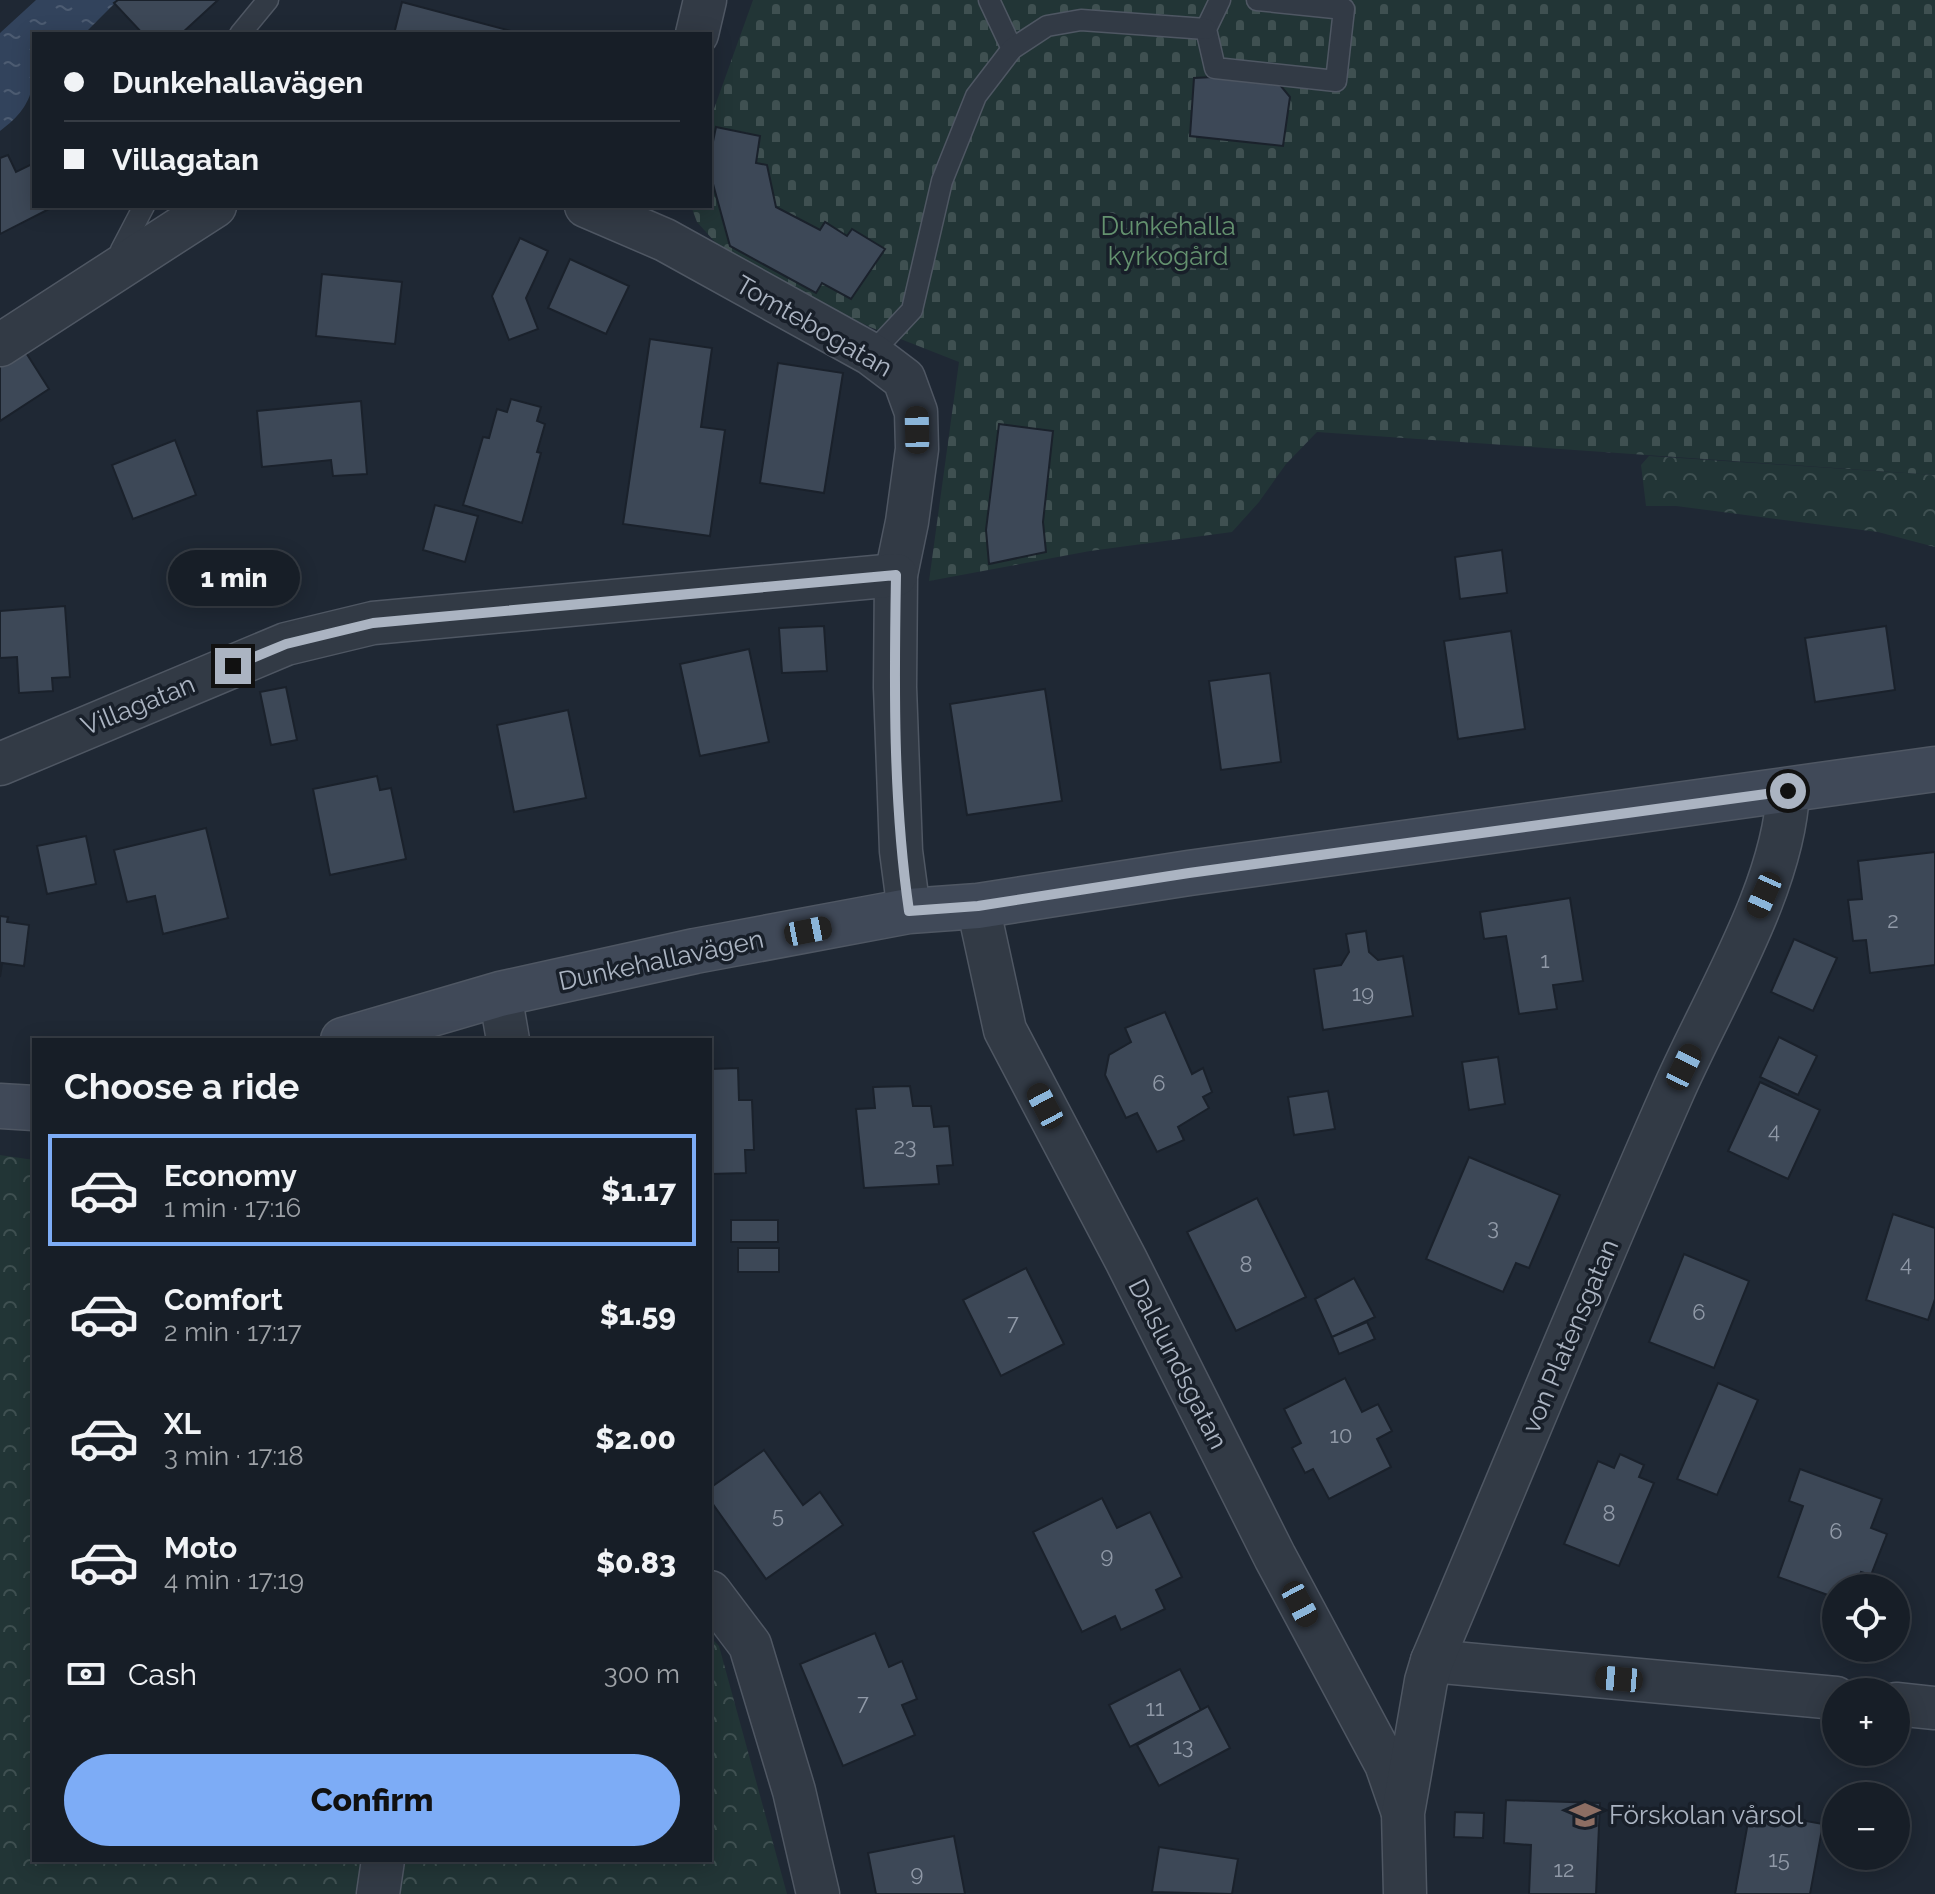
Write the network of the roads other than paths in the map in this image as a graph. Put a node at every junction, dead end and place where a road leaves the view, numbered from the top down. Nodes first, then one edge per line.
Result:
1 (268, 0) edge
2 (705, 0) edge
3 (989, 0) edge
4 (1220, 0) edge
5 (1257, 0) edge
6 (1206, 29) junction
7 (242, 32) edge
8 (697, 32) edge
9 (1012, 49) junction
10 (143, 208) edge
11 (212, 208) edge
12 (596, 208) edge
13 (668, 223) edge
14 (120, 266) junction
15 (69, 301) junction
16 (0, 319) edge
17 (0, 345) edge
18 (871, 354) junction
19 (896, 575) junction
20 (0, 764) edge
21 (1935, 769) edge
22 (1788, 791) junction
23 (978, 906) junction
24 (909, 911) junction
25 (500, 994) junction
26 (350, 1038) edge
27 (508, 1038) edge
28 (0, 1106) edge
29 (32, 1108) edge
30 (712, 1595) edge
31 (1432, 1661) junction
32 (1822, 1697) edge
33 (1910, 1705) edge
34 (1935, 1708) edge
35 (1403, 1813) junction
36 (383, 1862) edge
37 (378, 1894) edge
38 (818, 1894) edge
39 (1405, 1894) edge

1 - 7 lane
2 - 8 street
3 - 9 lane
4 - 6 lane
5 - 6 lane
6 - 9 lane
9 - 18 lane
10 - 14 lane
11 - 14 street
12 - 13 street, Tomtebogatan
13 - 18 street, Tomtebogatan
14 - 15 street
15 - 16 lane
15 - 17 street
18 - 19 street, Tomtebogatan
19 - 20 street, Villagatan
19 - 24 street, Tomtebogatan
21 - 22 street, Dunkehallavägen
22 - 23 street, Dunkehallavägen
22 - 31 street, von Platensgatan
23 - 24 street, Dunkehallavägen
23 - 35 street, Dalslundsgatan
24 - 25 street, Dunkehallavägen
25 - 26 street, Dunkehallavägen
25 - 27 street
28 - 29 street
30 - 38 street
31 - 32 street
31 - 35 street, von Platensgatan
33 - 34 street
35 - 39 street, von Platensgatan
36 - 37 street

